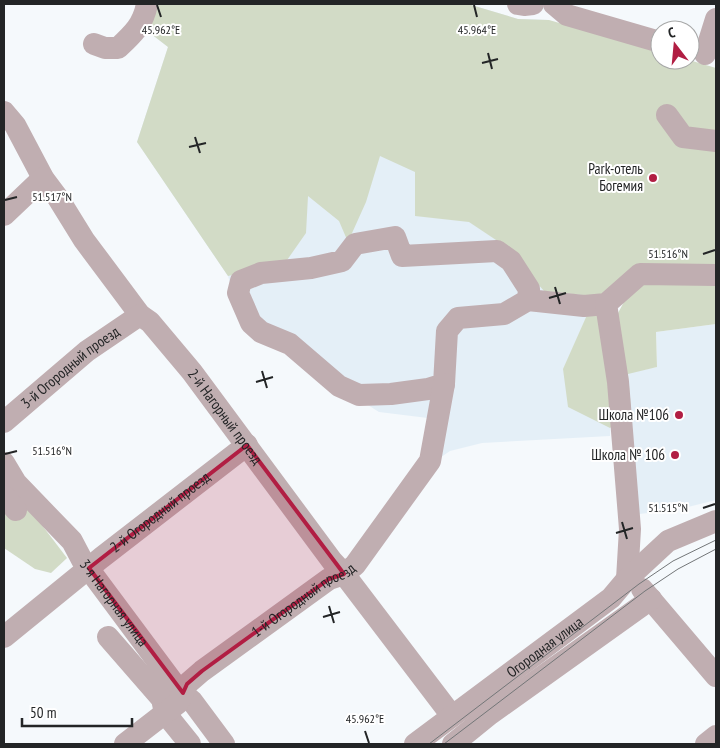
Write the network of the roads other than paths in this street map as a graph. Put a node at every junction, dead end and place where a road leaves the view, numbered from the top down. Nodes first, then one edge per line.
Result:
1 (147, 4) edge
2 (518, 4) edge
3 (533, 4) edge
4 (554, 4) edge
5 (716, 19) edge
6 (650, 39) edge
7 (94, 44) dead end
8 (704, 54) edge
9 (4, 112) edge
10 (667, 115) dead end
11 (716, 141) edge
12 (44, 178) junction
13 (4, 215) edge
14 (716, 275) edge
15 (528, 300) junction
16 (606, 304) junction
17 (140, 315) junction
18 (444, 384) junction
19 (4, 422) edge
20 (247, 445) junction
21 (4, 463) edge
22 (716, 522) edge
23 (630, 529) junction
24 (668, 541) junction
25 (89, 568) junction
26 (344, 574) junction
27 (627, 579) junction
28 (651, 599) junction
29 (108, 637) dead end
30 (4, 638) edge
31 (716, 676) edge
32 (183, 693) junction
33 (166, 713) junction
34 (452, 716) junction
35 (716, 736) edge
36 (463, 741) edge
37 (126, 744) edge
38 (190, 744) edge
39 (224, 744) edge
40 (415, 744) edge
41 (706, 744) edge

1 - 7 street
2 - 3 street
4 - 6 street
5 - 8 street
9 - 12 street, 2-й Нагорный проезд
10 - 11 street
12 - 13 street
12 - 17 street, 2-й Нагорный проезд
14 - 16 street
15 - 16 street
15 - 18 street, 1-й Огородный проезд
15 - 18 street
16 - 23 street
17 - 19 street, 3-й Огородный проезд
17 - 20 street, 2-й Нагорный проезд
18 - 26 street, 1-й Огородный проезд
20 - 25 street, 2-й Огородный проезд
20 - 26 street, 2-й Нагорный проезд
21 - 25 street, 3-я Нагорная улица
22 - 24 street, Огородная улица
23 - 24 street
23 - 27 street
24 - 27 street, Огородная улица
25 - 30 street, 2-й Огородный проезд
25 - 32 street, 3-я Нагорная улица
26 - 32 street, 1-й Огородный проезд
26 - 34 street, 2-й Нагорный проезд
27 - 28 street
27 - 34 street, Огородная улица
28 - 31 street
28 - 36 street
29 - 33 street
32 - 33 street, 1-й Огородный проезд
32 - 39 street, 3-я Нагорная улица
33 - 37 street, 1-й Огородный проезд
33 - 38 street
34 - 40 street, Огородная улица
35 - 41 street

